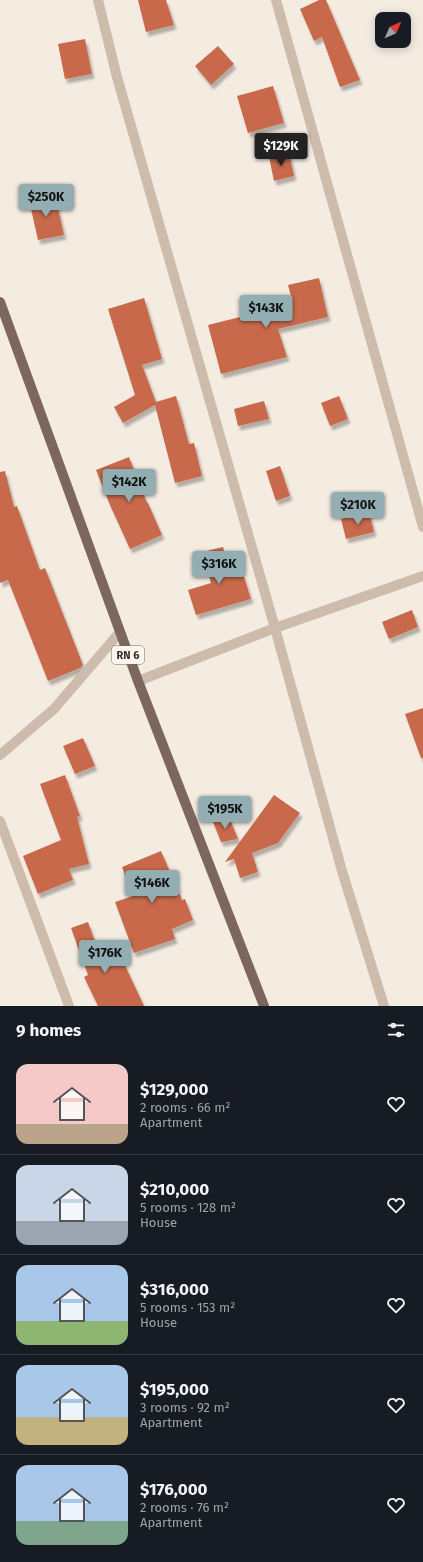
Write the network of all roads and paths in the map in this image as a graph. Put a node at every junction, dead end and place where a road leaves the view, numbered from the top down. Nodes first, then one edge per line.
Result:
1 (98, 0) edge
2 (276, 0) edge
3 (0, 302) edge
4 (423, 527) edge
5 (423, 576) edge
6 (275, 628) junction
7 (120, 632) junction
8 (138, 681) junction
9 (0, 755) edge
10 (0, 821) edge
11 (69, 1006) edge
12 (264, 1006) edge
13 (384, 1006) edge

1 - 6 street
2 - 4 street
3 - 7 main road, RN 6
5 - 6 street
6 - 8 street
6 - 13 street
7 - 8 main road, RN 6
7 - 9 street
8 - 12 main road, RN 6
10 - 11 street

